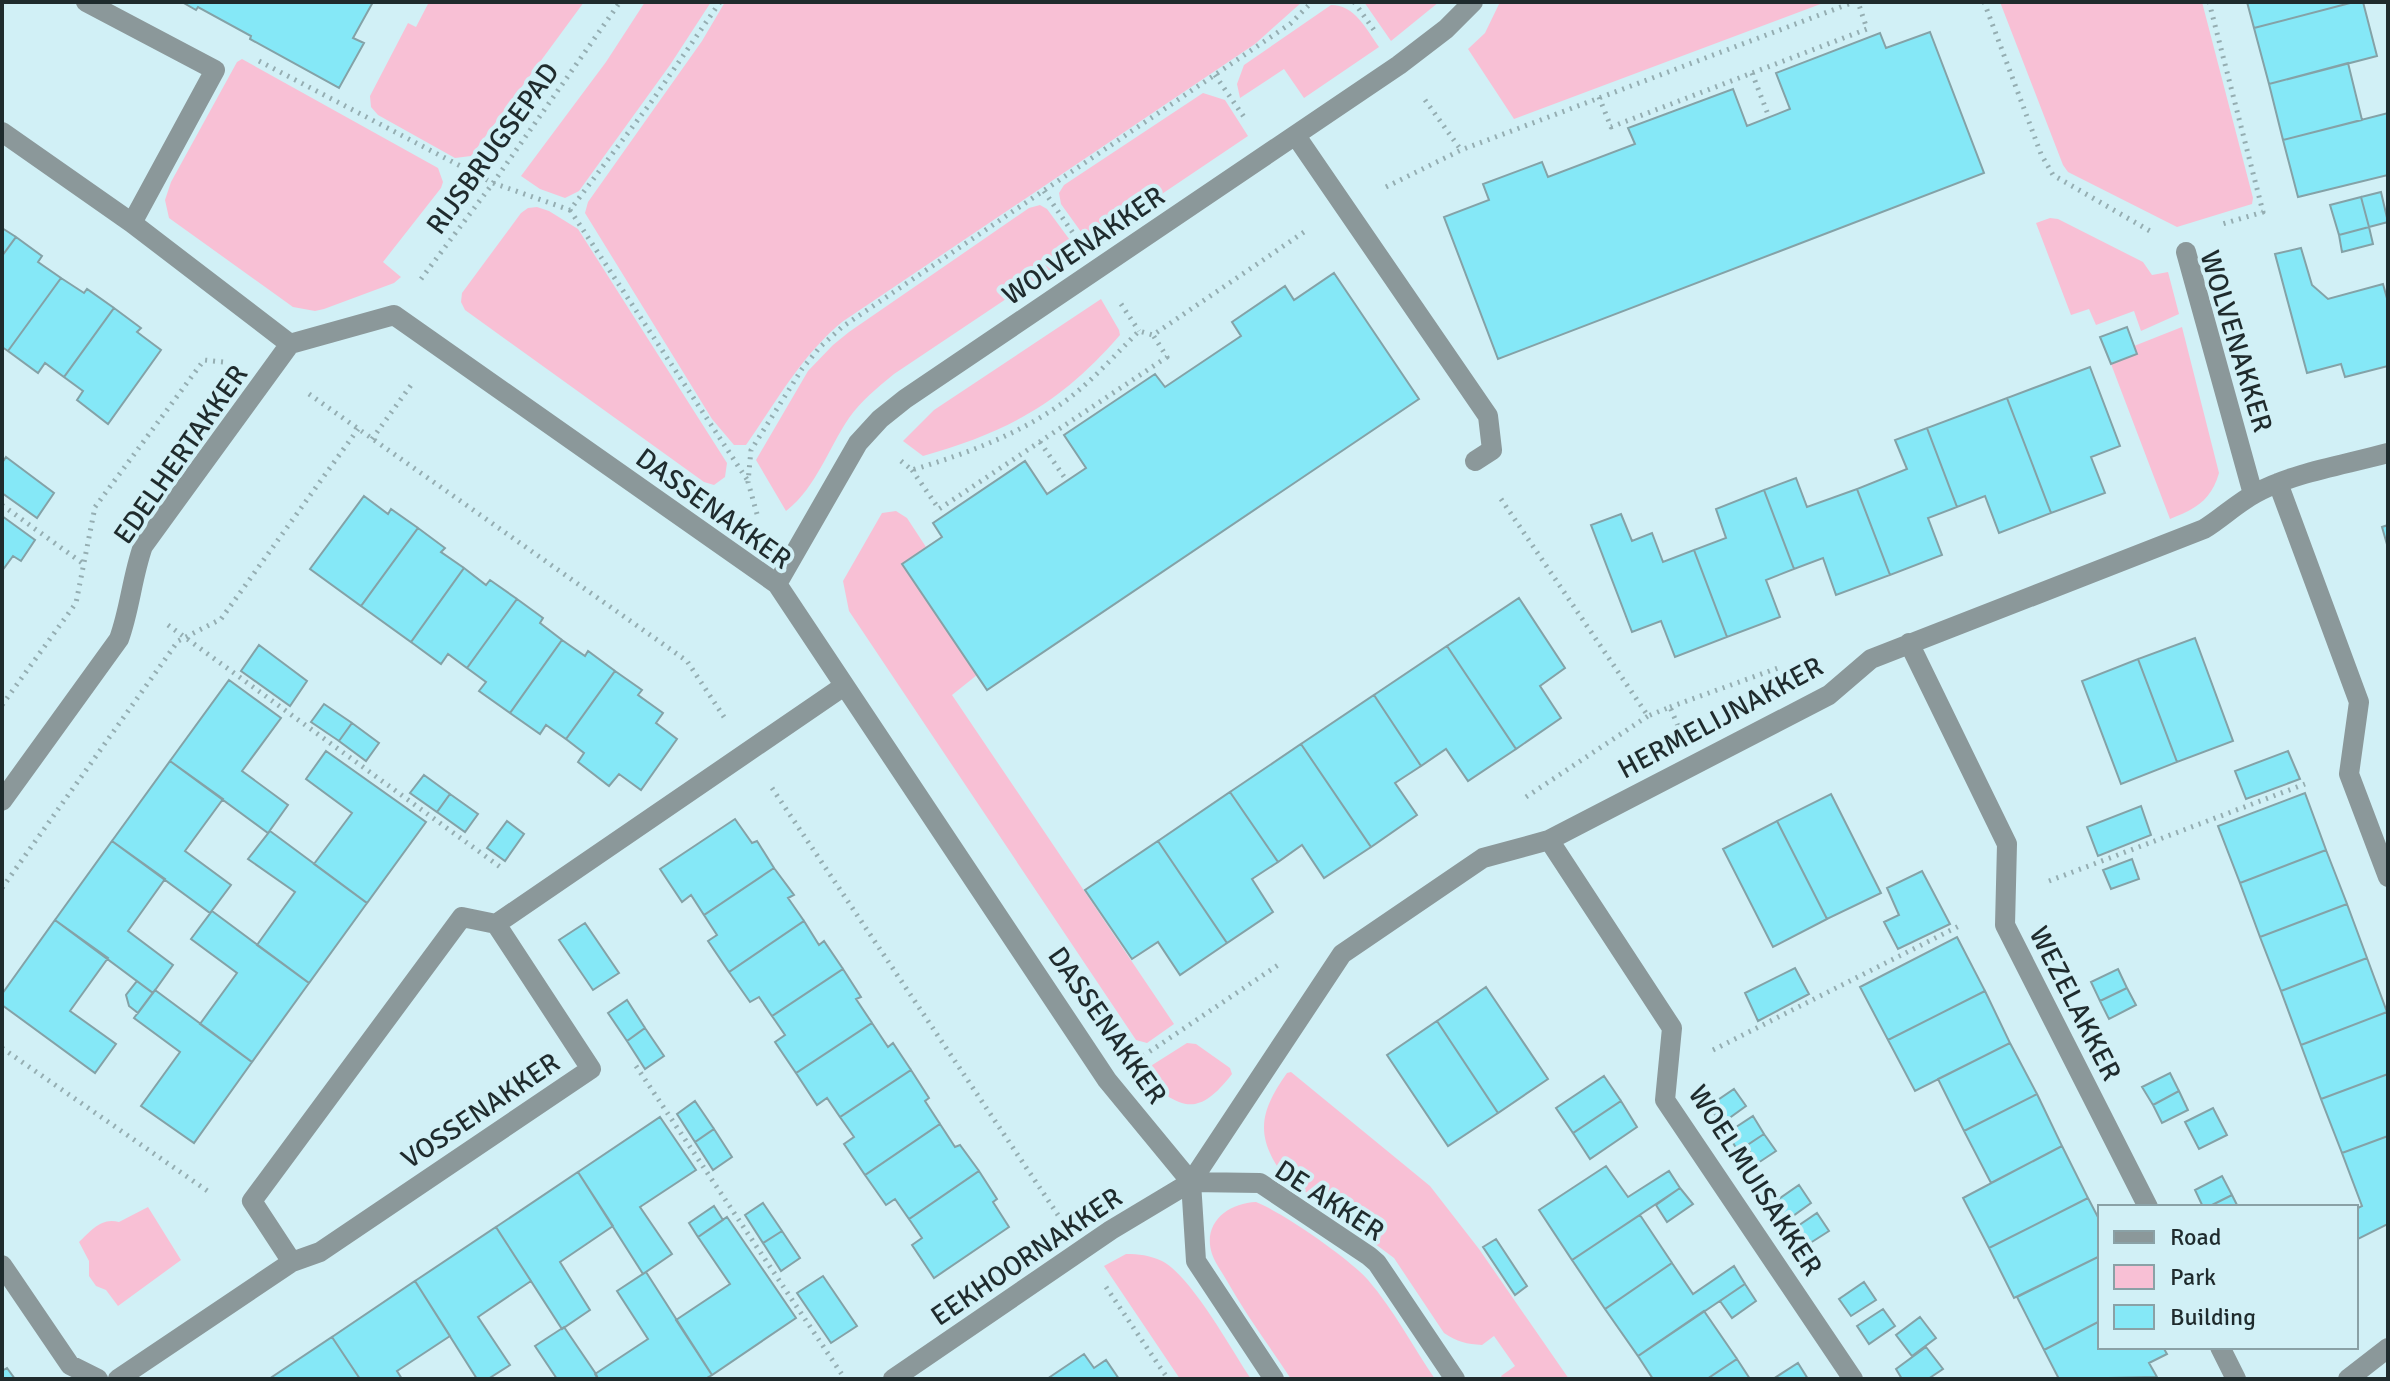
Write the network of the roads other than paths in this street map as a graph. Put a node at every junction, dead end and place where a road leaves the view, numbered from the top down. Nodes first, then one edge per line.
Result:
1 (86, 2) edge
2 (1473, 2) edge
3 (2, 132) edge
4 (1296, 136) junction
5 (132, 223) junction
6 (2186, 252) road end
7 (290, 344) junction
8 (2388, 453) edge
9 (1475, 461) road end
10 (2278, 483) junction
11 (2253, 494) junction
12 (777, 584) junction
13 (1909, 643) junction
14 (844, 686) junction
15 (2, 801) edge
16 (1549, 840) junction
17 (2388, 877) edge
18 (496, 924) junction
19 (1191, 1182) junction
20 (2147, 1205) edge
21 (292, 1262) junction
22 (2, 1265) edge
23 (2388, 1348) edge
24 (2221, 1349) edge
25 (98, 1379) edge
26 (118, 1379) edge
27 (893, 1379) edge
28 (1274, 1379) edge
29 (1455, 1379) edge
30 (1853, 1379) edge
31 (2236, 1379) edge
32 (2348, 1379) edge

1 - 5 street
2 - 4 street, WOLVENAKKER
3 - 5 street
4 - 9 street
4 - 12 street, WOLVENAKKER
5 - 7 street
6 - 11 street, WOLVENAKKER
7 - 12 street, DASSENAKKER
7 - 15 street, EDELHERTAKKER
8 - 10 street, HERMELIJNAKKER
10 - 11 street, HERMELIJNAKKER
10 - 17 street
11 - 13 street, HERMELIJNAKKER
12 - 14 street, DASSENAKKER
13 - 16 street, HERMELIJNAKKER
13 - 20 street, WEZELAKKER
14 - 18 street
14 - 19 street, DASSENAKKER
16 - 19 street, HERMELIJNAKKER
16 - 30 street, WOELMUISAKKER
18 - 21 street
18 - 21 street, VOSSENAKKER
19 - 27 street, EEKHOORNAKKER
19 - 28 street
19 - 29 street, DE AKKER
21 - 26 street, VOSSENAKKER
22 - 25 street
23 - 32 street
24 - 31 street

